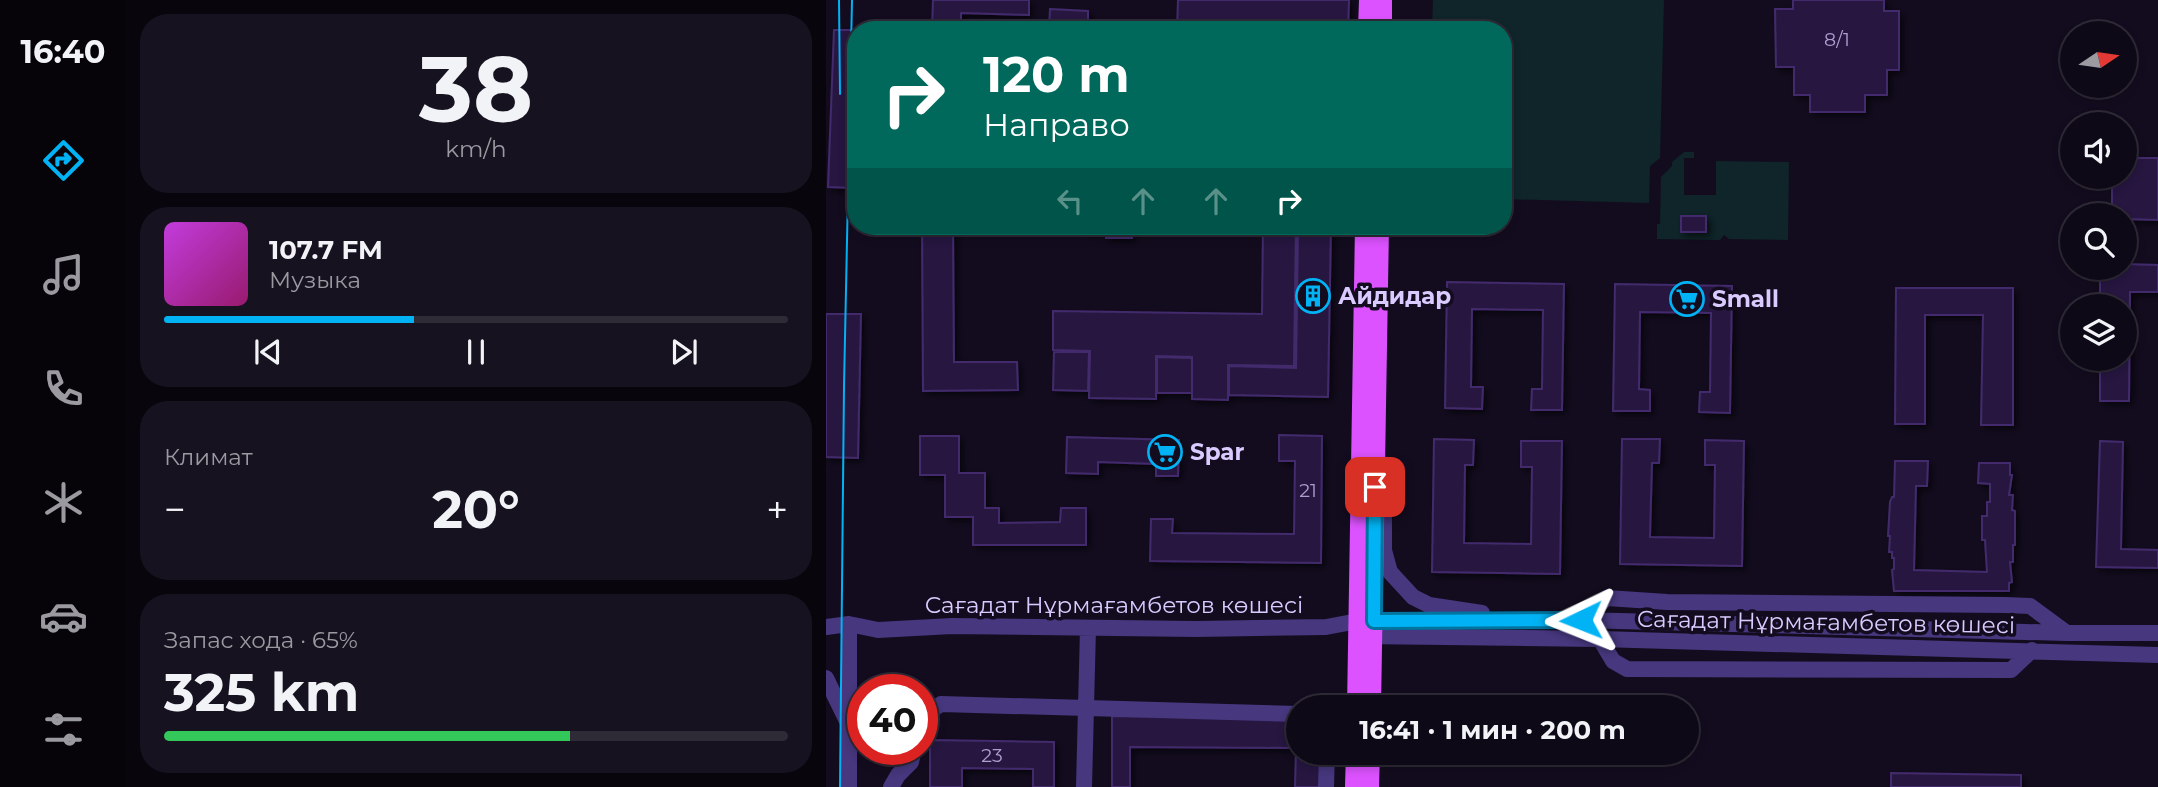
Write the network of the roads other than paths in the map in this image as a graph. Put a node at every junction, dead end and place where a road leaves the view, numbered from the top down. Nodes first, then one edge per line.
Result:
1 (1368, 0) edge
2 (1383, 0) edge
3 (1367, 21) edge
4 (1383, 21) edge
5 (1364, 235) edge
6 (1380, 235) edge
7 (1375, 461) junction
8 (1581, 620) junction
9 (1550, 621) junction
10 (849, 624) junction
11 (826, 626) edge
12 (1088, 628) junction
13 (1365, 629) junction
14 (2066, 633) junction
15 (2155, 633) edge
16 (1600, 639) junction
17 (2032, 650) junction
18 (2116, 654) junction
19 (2158, 655) edge
20 (2158, 663) edge
21 (849, 674) edge
22 (826, 678) edge
23 (1357, 695) edge
24 (1370, 695) edge
25 (938, 706) edge
26 (1086, 708) junction
27 (1286, 714) edge
28 (847, 720) edge
29 (849, 765) edge
30 (908, 765) edge
31 (1327, 765) edge
32 (1355, 765) edge
33 (1371, 765) edge
34 (849, 787) edge
35 (891, 787) edge
36 (1084, 787) edge
37 (1326, 787) edge
38 (1354, 787) edge
39 (1370, 787) edge

1 - 3 main road
2 - 4 main road
5 - 13 main road
6 - 7 main road
7 - 9 street
7 - 13 main road
8 - 9 street, Сағадат Нұрмағамбетов көшесі
8 - 14 street, Сағадат Нұрмағамбетов көшесі
8 - 14 street
9 - 13 street, Сағадат Нұрмағамбетов көшесі
10 - 11 street, Сағадат Нұрмағамбетов көшесі
10 - 12 street, Сағадат Нұрмағамбетов көшесі
10 - 21 street
12 - 13 street, Сағадат Нұрмағамбетов көшесі
12 - 26 street
13 - 16 street, Сағадат Нұрмағамбетов көшесі
13 - 23 main road
13 - 24 main road
14 - 15 street, Сағадат Нұрмағамбетов көшесі
16 - 17 street, Сағадат Нұрмағамбетов көшесі
16 - 17 street
17 - 18 street, Сағадат Нұрмағамбетов көшесі
18 - 19 street, Сағадат Нұрмағамбетов көшесі
18 - 20 street
22 - 28 street
25 - 26 street
26 - 27 street
26 - 36 street
29 - 34 street
30 - 35 street
31 - 37 street
32 - 38 main road
33 - 39 main road

